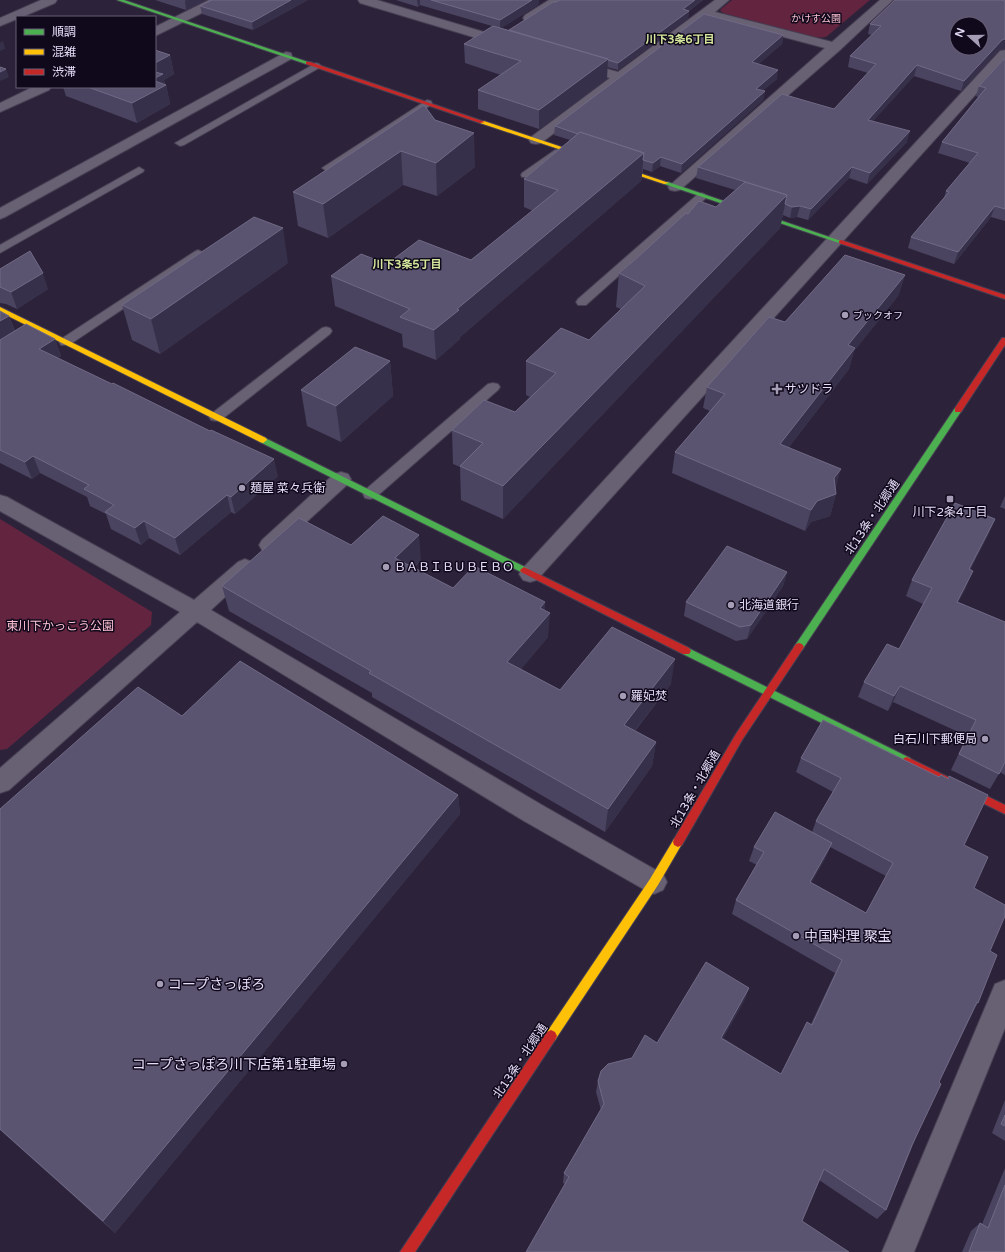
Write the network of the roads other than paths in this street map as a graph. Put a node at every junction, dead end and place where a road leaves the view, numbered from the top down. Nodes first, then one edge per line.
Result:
1 (51, 0) edge
2 (119, 0) edge
3 (218, 0) edge
4 (364, 0) edge
5 (557, 0) edge
6 (723, 0) edge
7 (887, 0) edge
8 (706, 13) junction
9 (179, 21) junction
10 (0, 22) edge
11 (520, 24) edge
12 (508, 31) edge
13 (156, 32) edge
14 (496, 39) junction
15 (517, 46) edge
16 (835, 47) junction
17 (1005, 54) edge
18 (286, 56) junction
19 (568, 62) edge
20 (316, 66) junction
21 (619, 77) junction
22 (42, 88) edge
23 (427, 103) junction
24 (0, 108) edge
25 (536, 140) junction
26 (180, 143) dead end
27 (563, 149) junction
28 (327, 168) edge
29 (139, 170) dead end
30 (526, 175) edge
31 (675, 187) junction
32 (702, 196) junction
33 (0, 214) edge
34 (836, 241) junction
35 (0, 250) edge
36 (198, 254) edge
37 (1005, 297) edge
38 (582, 302) dead end
39 (0, 309) edge
40 (38, 328) junction
41 (326, 331) dead end
42 (19, 340) edge
43 (1005, 340) edge
44 (65, 342) junction
45 (493, 388) dead end
46 (216, 417) junction
47 (342, 479) junction
48 (370, 494) junction
49 (0, 502) edge
50 (530, 574) junction
51 (196, 611) junction
52 (769, 693) junction
53 (0, 783) edge
54 (1005, 810) edge
55 (654, 882) junction
56 (1005, 994) edge
57 (407, 1252) edge
58 (898, 1252) edge

1 - 10 street
2 - 9 street
3 - 9 street
4 - 14 street
5 - 11 street
6 - 8 street
7 - 16 street
8 - 16 street
8 - 21 street
9 - 13 street
9 - 18 street
12 - 14 street
14 - 15 street
16 - 31 street
17 - 34 street
18 - 20 street
18 - 33 street
19 - 21 street
20 - 23 street
20 - 26 lane
21 - 25 street
22 - 24 street
23 - 25 street
23 - 28 lane
25 - 27 street
27 - 30 lane
27 - 31 street
29 - 35 lane
31 - 32 street
32 - 34 street
32 - 38 lane
34 - 37 street
34 - 50 street
36 - 44 lane
39 - 40 street
40 - 42 street
40 - 44 street
41 - 46 lane
43 - 52 street, 北13条・北郷通
44 - 46 street
45 - 48 lane
46 - 47 street
47 - 48 street
47 - 51 street
48 - 50 street
49 - 51 street
50 - 52 street
51 - 53 street
51 - 55 street
52 - 54 street
52 - 55 street, 北13条・北郷通
55 - 57 street, 北13条・北郷通
56 - 58 street

